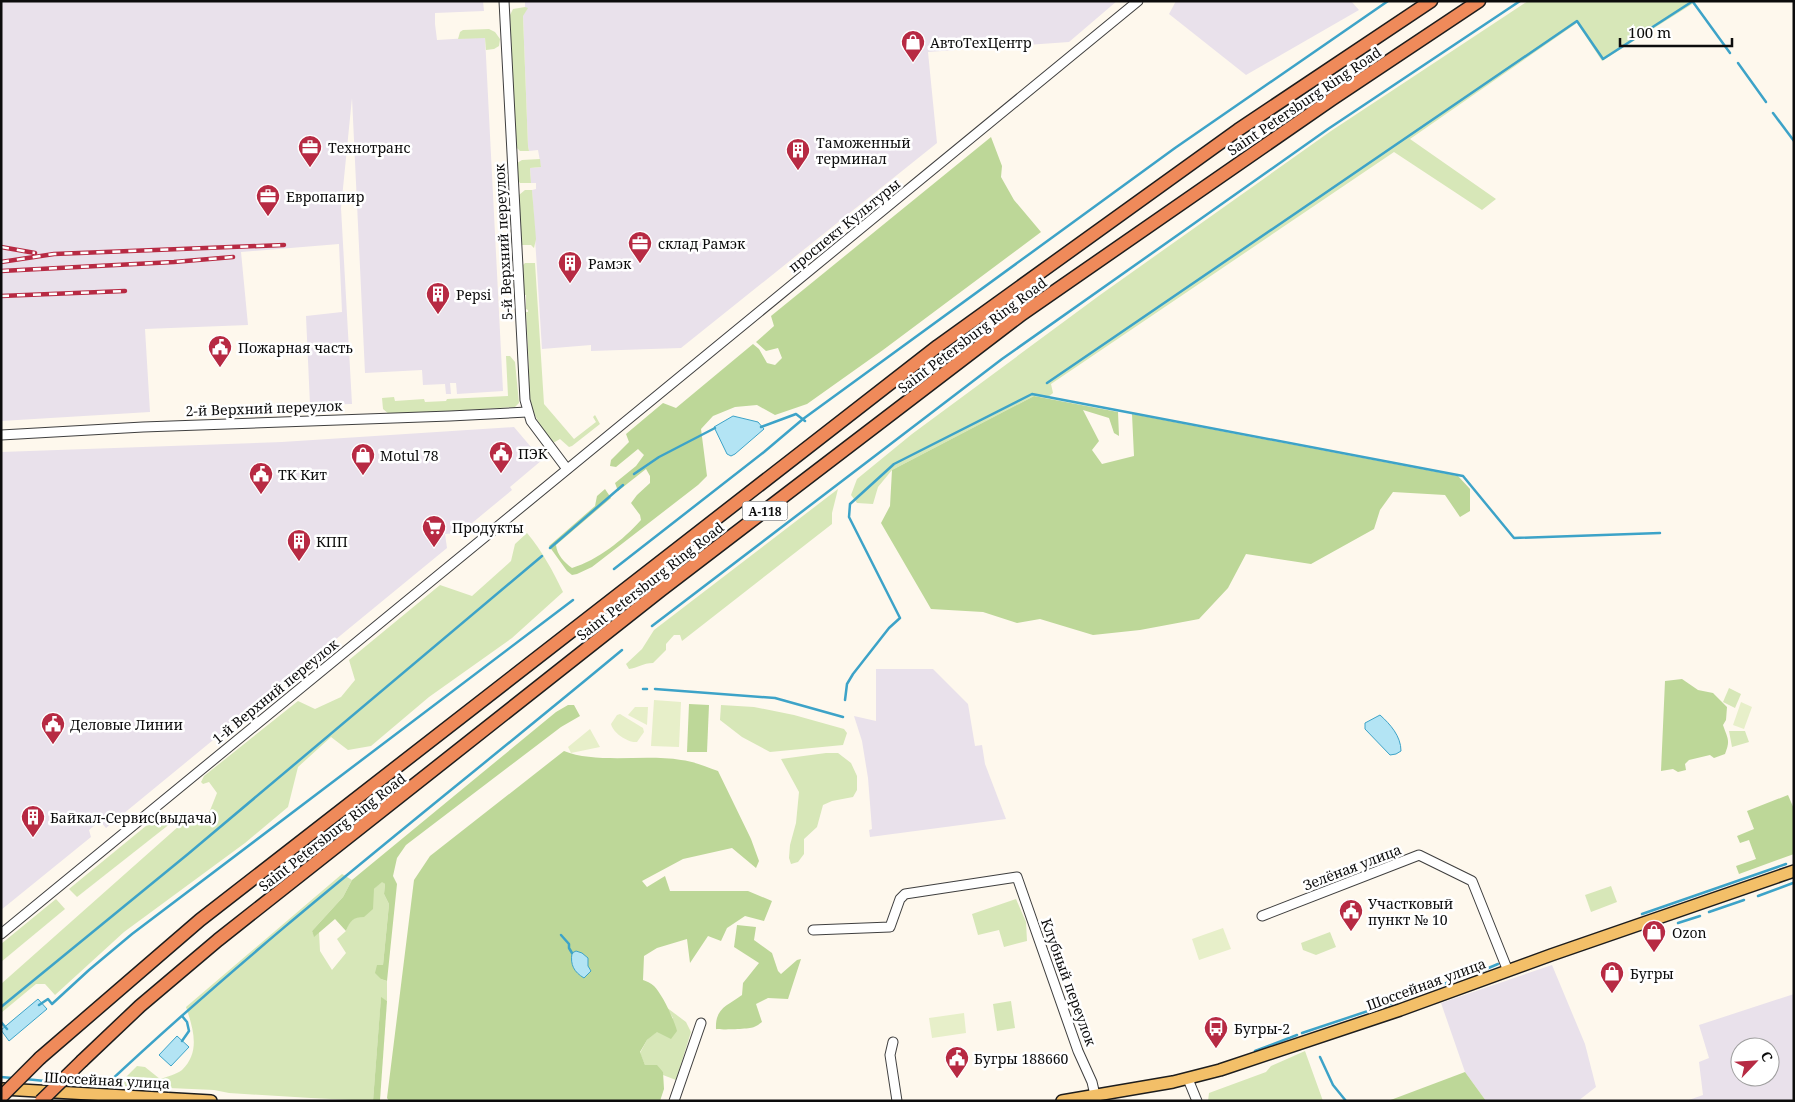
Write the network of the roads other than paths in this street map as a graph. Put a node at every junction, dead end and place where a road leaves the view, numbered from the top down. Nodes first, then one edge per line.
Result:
1 (504, 1) edge
2 (1138, 1) edge
3 (1431, 1) edge
4 (1479, 1) edge
5 (527, 412) junction
6 (1, 435) edge
7 (567, 469) junction
8 (1794, 871) edge
9 (1262, 916) dead end
10 (813, 930) dead end
11 (1, 934) edge
12 (1508, 971) junction
13 (701, 1023) dead end
14 (893, 1042) dead end
15 (1188, 1079) junction
16 (1, 1089) edge
17 (1095, 1095) junction
18 (1, 1097) edge
19 (171, 1100) edge
20 (41, 1101) edge
21 (211, 1101) edge
22 (674, 1101) edge
23 (897, 1101) edge
24 (1062, 1101) edge
25 (1197, 1101) edge

1 - 5 street, 5-й Верхний переулок
2 - 7 street, проспект Культуры
3 - 18 highway, Saint Petersburg Ring Road / А-118, bridge
4 - 20 highway, Saint Petersburg Ring Road / А-118, bridge
5 - 6 street, 2-й Верхний переулок
5 - 7 street, 5-й Верхний переулок
7 - 11 street, 1-й Верхний переулок
8 - 12 main road, Шоссейная улица
9 - 12 street, Зелёная улица
10 - 17 street, Клубный переулок
12 - 15 main road, Шоссейная улица
13 - 22 street
14 - 23 street
15 - 17 main road, Шоссейная улица
15 - 25 street
16 - 19 main road, Шоссейная улица
17 - 24 main road, Шоссейная улица
19 - 21 main road, Шоссейная улица

